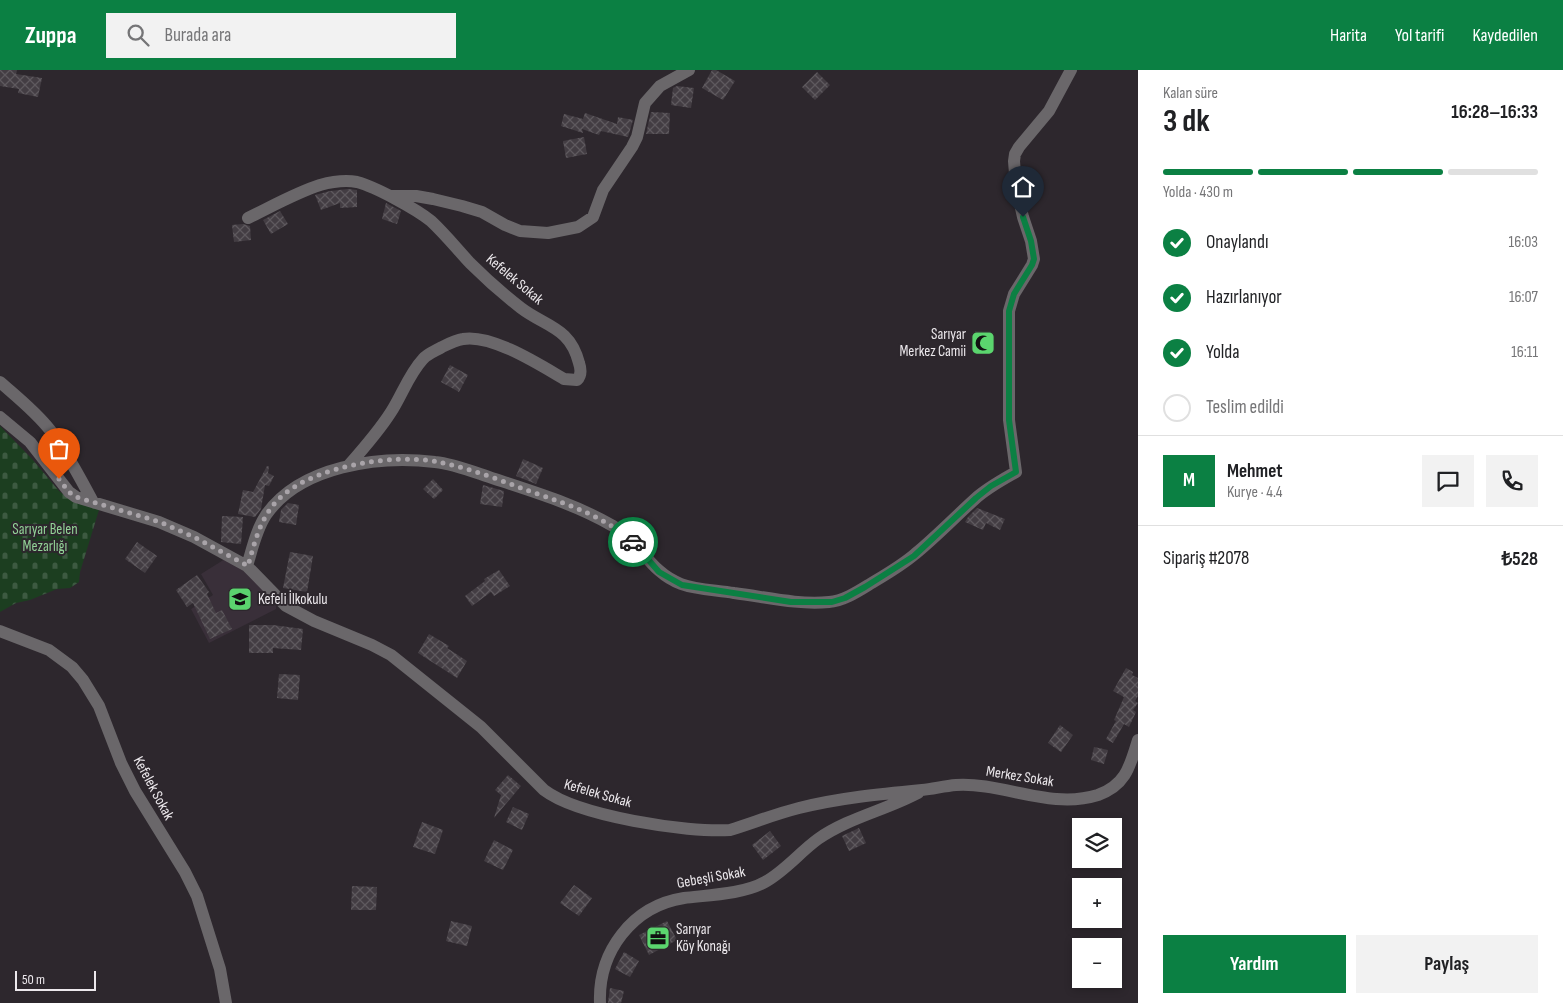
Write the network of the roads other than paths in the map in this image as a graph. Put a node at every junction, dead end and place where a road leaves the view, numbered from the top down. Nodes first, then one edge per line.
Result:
1 (688, 70) edge
2 (1071, 70) edge
3 (391, 196) junction
4 (248, 218) dead end
5 (0, 382) edge
6 (0, 417) edge
7 (349, 465) junction
8 (93, 502) junction
9 (248, 566) junction
10 (0, 631) edge
11 (1138, 740) edge
12 (924, 790) junction
13 (226, 1003) edge
14 (600, 1003) edge

1 - 3 street
2 - 7 street
3 - 4 street, Kefelek Sokak
3 - 7 street, Kefelek Sokak
5 - 8 street
6 - 8 street, Kefelek Sokak
7 - 9 street
8 - 9 street, Kefelek Sokak
9 - 12 street, Kefelek Sokak
10 - 13 street, Kefelek Sokak
11 - 12 street, Merkez Sokak
12 - 14 street, Gebeşli Sokak

